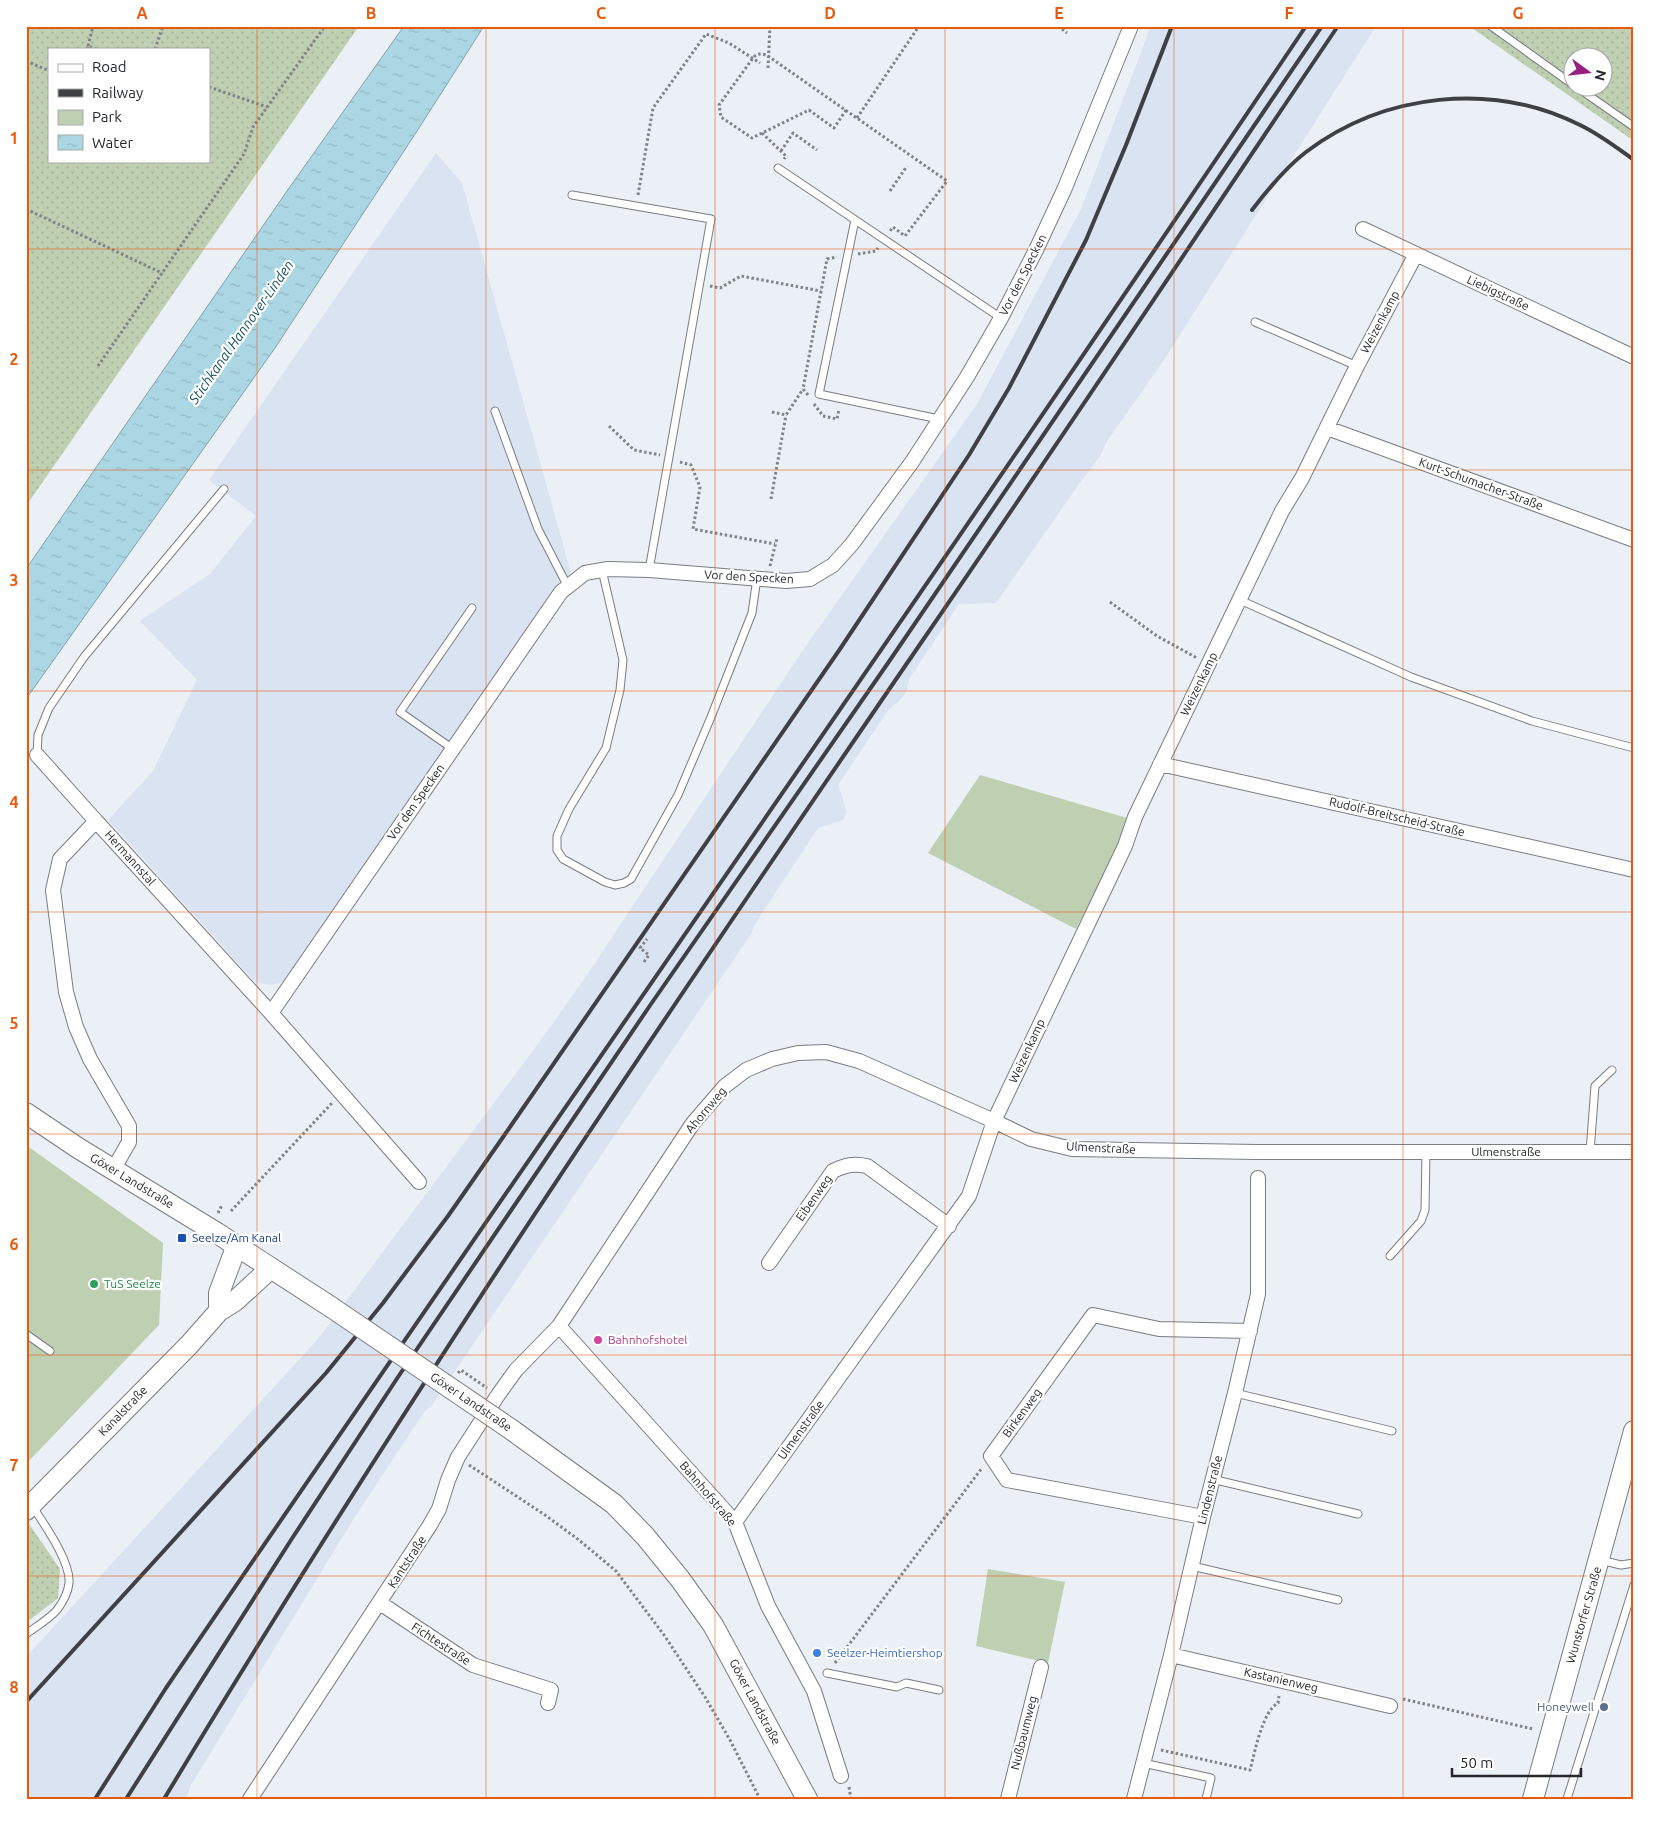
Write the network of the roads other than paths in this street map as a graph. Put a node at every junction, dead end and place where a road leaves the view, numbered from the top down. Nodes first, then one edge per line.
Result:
1 (1131, 26) edge
2 (1491, 26) edge
3 (1562, 77) edge
4 (1592, 98) edge
5 (1634, 127) edge
6 (778, 168) road end
7 (572, 195) dead end
8 (855, 220) junction
9 (1363, 229) dead end
10 (1416, 254) junction
11 (1001, 318) junction
12 (1255, 322) dead end
13 (1634, 357) edge
14 (1357, 366) junction
15 (495, 411) dead end
16 (939, 419) junction
17 (1327, 428) junction
18 (224, 489) dead end
19 (1634, 540) edge
20 (602, 570) junction
21 (649, 570) junction
22 (762, 579) junction
23 (568, 587) junction
24 (1240, 600) junction
25 (472, 608) dead end
26 (1634, 748) edge
27 (453, 749) junction
28 (37, 755) joint
29 (1160, 764) junction
30 (96, 821) junction
31 (1634, 870) edge
32 (271, 1013) junction
33 (1612, 1070) dead end
34 (26, 1113) edge
35 (994, 1120) junction
36 (1426, 1152) junction
37 (1590, 1152) junction
38 (1634, 1152) edge
39 (113, 1170) junction
40 (1258, 1178) dead end
41 (419, 1182) dead end
42 (949, 1226) junction
43 (237, 1245) junction
44 (1390, 1256) dead end
45 (769, 1263) dead end
46 (271, 1268) junction
47 (219, 1311) junction
48 (559, 1326) junction
49 (1250, 1331) junction
50 (26, 1334) edge
51 (50, 1352) dead end
52 (1235, 1393) junction
53 (1392, 1431) dead end
54 (1634, 1431) edge
55 (1212, 1479) junction
56 (29, 1508) edge
57 (1358, 1514) dead end
58 (1203, 1516) junction
59 (735, 1522) junction
60 (1599, 1560) junction
61 (1634, 1564) edge
62 (1192, 1566) junction
63 (1634, 1585) edge
64 (1338, 1600) dead end
65 (380, 1603) junction
66 (26, 1634) edge
67 (1172, 1655) junction
68 (1041, 1667) dead end
69 (827, 1674) road end
70 (939, 1690) dead end
71 (1396, 1702) road end
72 (548, 1703) dead end
73 (1143, 1763) junction
74 (841, 1776) dead end
75 (250, 1799) edge
76 (807, 1799) edge
77 (1008, 1799) edge
78 (1134, 1799) edge
79 (1206, 1799) edge
80 (1533, 1799) edge
81 (1567, 1799) edge

1 - 11 street, Vor den Specken
2 - 3 lane
4 - 5 lane
6 - 8 lane
7 - 21 lane
8 - 11 lane
8 - 16 lane
9 - 10 street, Liebigstraße
10 - 13 street, Liebigstraße
10 - 14 street, Weizenkamp
11 - 16 street, Vor den Specken
12 - 14 lane
14 - 17 street, Weizenkamp
15 - 23 lane
16 - 22 street, Vor den Specken
17 - 19 street, Kurt-Schumacher-Straße
17 - 24 street, Weizenkamp
18 - 28 lane
20 - 21 street, Vor den Specken
20 - 22 lane
20 - 23 street, Vor den Specken
21 - 22 street, Vor den Specken
23 - 27 street, Vor den Specken
24 - 26 lane
24 - 29 street, Weizenkamp
25 - 27 lane
27 - 32 street, Vor den Specken
28 - 30 street
29 - 31 street, Rudolf-Breitscheid-Straße
29 - 35 street, Weizenkamp
30 - 32 street, Hermannstal
30 - 39 street, Hermannstal
32 - 41 street, Hermannstal
33 - 37 lane
34 - 39 main road, Göxer Landstraße
35 - 36 street, Ulmenstraße
35 - 42 street, Ulmenstraße
35 - 48 street, Ahornweg
36 - 37 street, Ulmenstraße
36 - 44 lane
37 - 38 street, Ulmenstraße
39 - 43 main road, Göxer Landstraße
40 - 49 street, Lindenstraße
42 - 45 street, Eibenweg
42 - 59 street, Ulmenstraße
43 - 46 main road, Göxer Landstraße
43 - 47 main road
46 - 47 main road, Kanalstraße
46 - 76 main road, Göxer Landstraße, bridge
47 - 56 main road, Kanalstraße
48 - 59 street, Bahnhofstraße
48 - 65 street, Kantstraße
49 - 52 street, Lindenstraße
49 - 58 street, Birkenweg
50 - 51 lane
52 - 53 lane
52 - 55 street, Lindenstraße
54 - 60 main road, Wunstorfer Straße
55 - 57 lane
55 - 58 street, Lindenstraße
56 - 66 lane
58 - 62 street, Lindenstraße
59 - 74 street, Bahnhofstraße
60 - 61 lane
60 - 80 main road, Wunstorfer Straße
62 - 64 lane
62 - 67 street, Lindenstraße
63 - 81 lane
65 - 72 street, Fichtestraße
65 - 75 street, Kantstraße
67 - 71 street, Kastanienweg
67 - 73 street, Lindenstraße
68 - 77 street, Nußbaumweg
69 - 70 lane
73 - 78 street, Lindenstraße
73 - 79 lane

